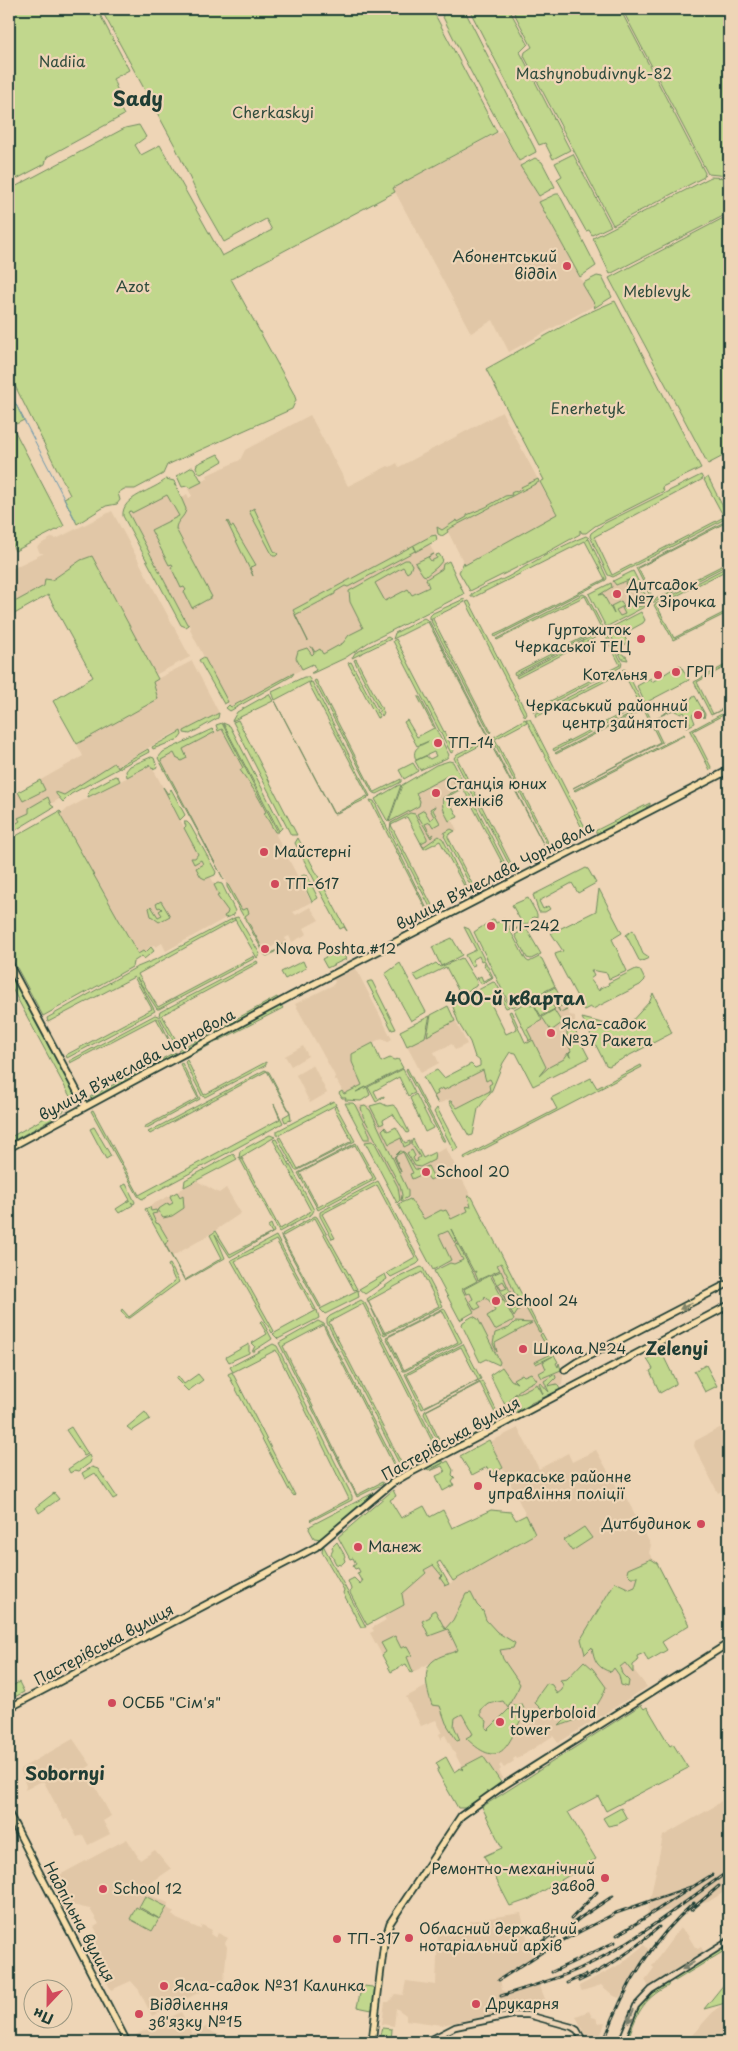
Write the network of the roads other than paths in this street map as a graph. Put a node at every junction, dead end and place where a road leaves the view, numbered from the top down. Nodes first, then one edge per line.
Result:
1 (729, 770) edge
2 (9, 964) edge
3 (85, 1106) junction
4 (9, 1148) edge
5 (729, 1283) edge
6 (729, 1305) edge
7 (565, 1370) dead end
8 (729, 1643) edge
9 (9, 1708) edge
10 (9, 1814) edge
11 (729, 1940) edge
12 (127, 2042) edge
13 (372, 2042) edge
14 (426, 2042) edge
15 (584, 2042) edge
16 (621, 2042) edge

1 - 3 main road, вулиця Вʼячеслава Чорновола
2 - 3 main road
3 - 4 main road, вулиця Вʼячеслава Чорновола
5 -> 7 main road
6 - 9 main road, Пастерівська вулиця
8 - 13 main road
10 - 12 main road, Надпільна вулиця
11 -> 16 street
14 - 15 street

